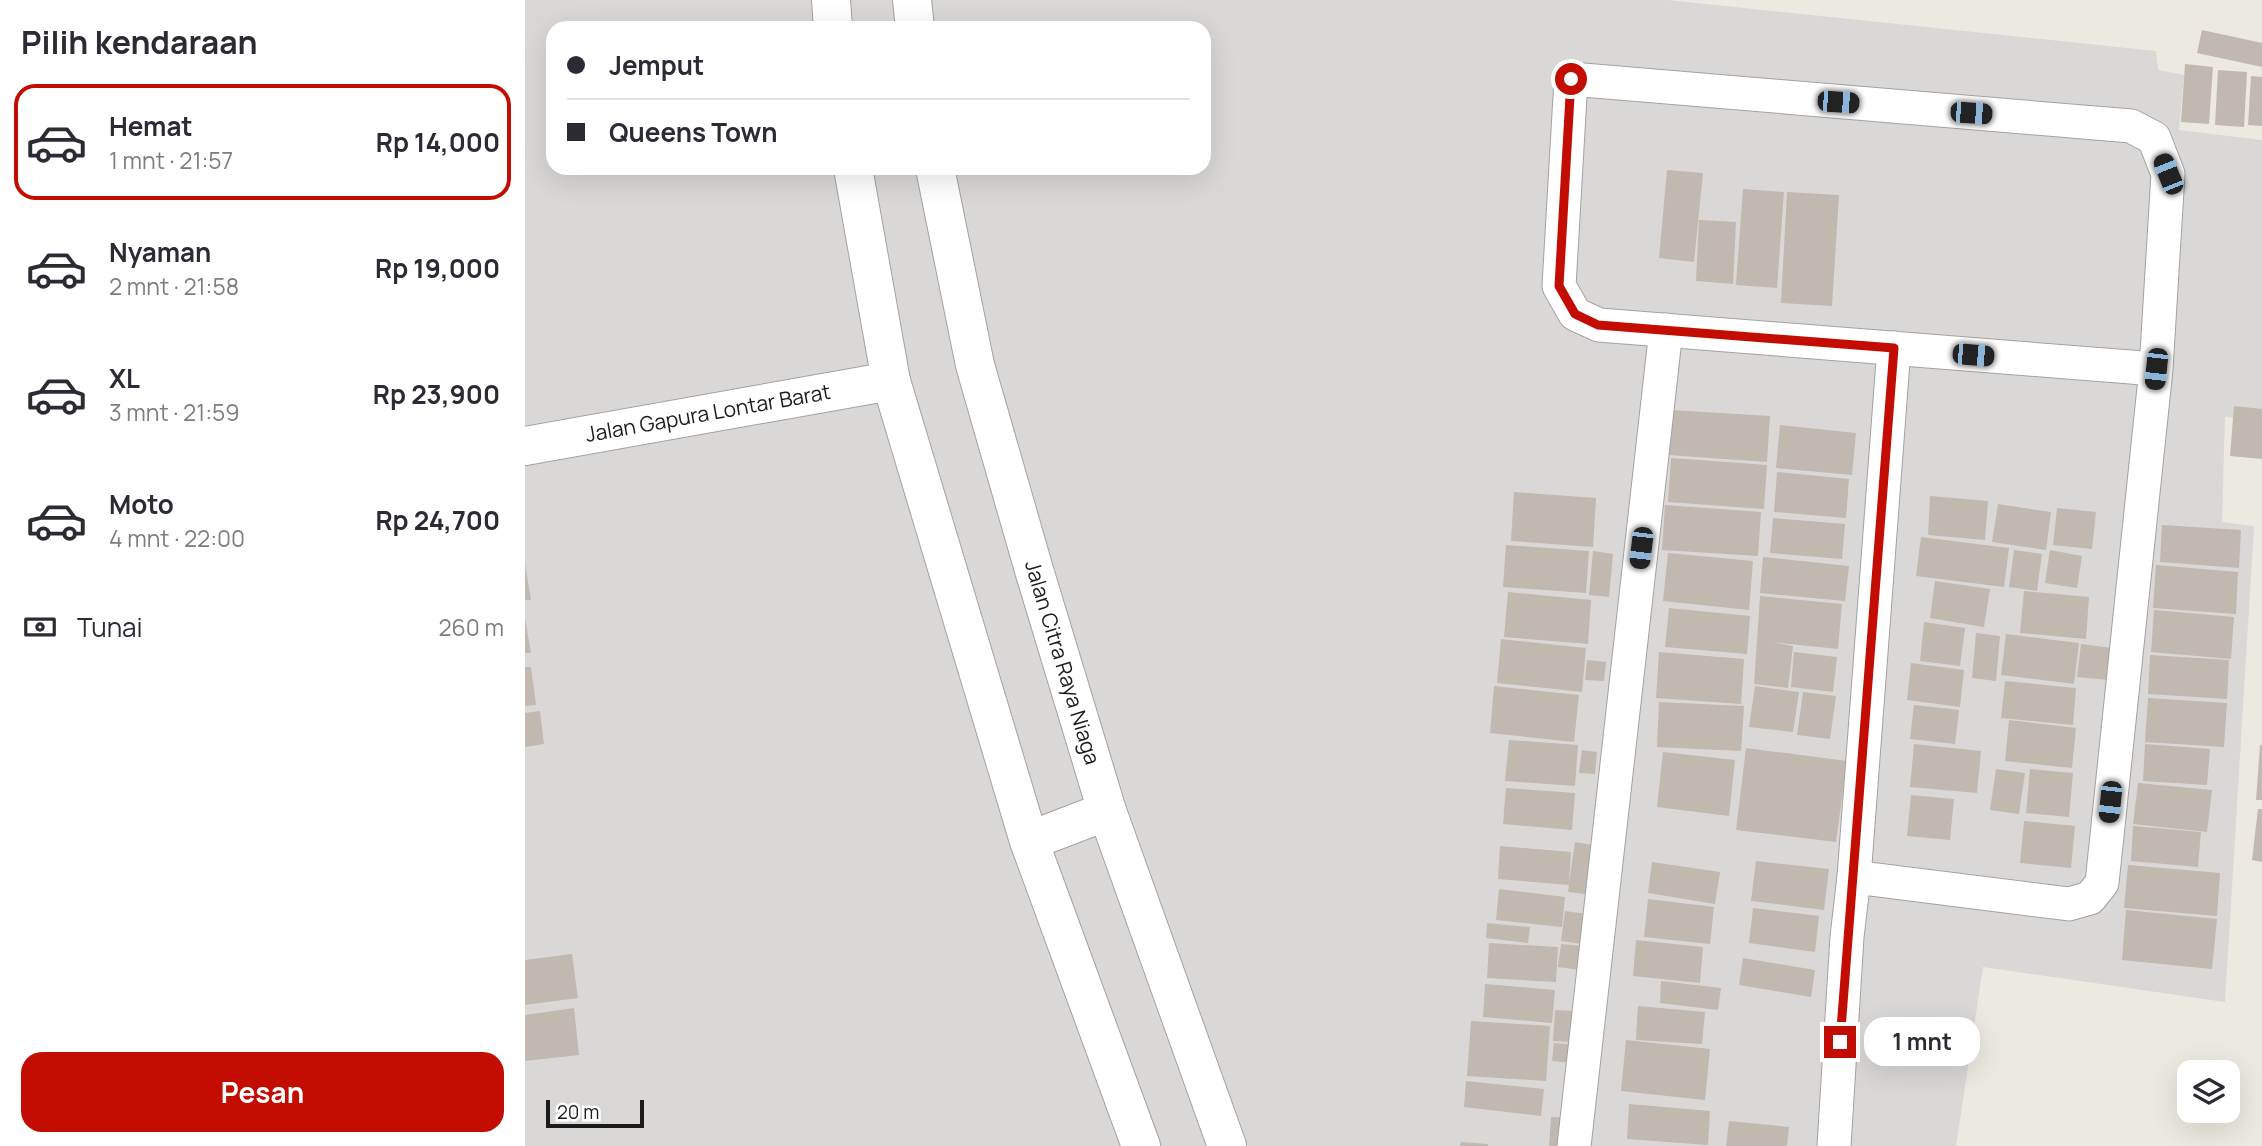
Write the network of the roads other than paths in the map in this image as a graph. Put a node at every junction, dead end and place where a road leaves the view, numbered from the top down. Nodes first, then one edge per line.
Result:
1 (831, 0) edge
2 (912, 0) edge
3 (832, 21) edge
4 (914, 21) edge
5 (854, 175) edge
6 (936, 175) edge
7 (1666, 330) junction
8 (1894, 348) junction
9 (2156, 369) junction
10 (891, 381) junction
11 (525, 446) edge
12 (1107, 811) junction
13 (1029, 841) junction
14 (1854, 877) junction
15 (1141, 1146) edge
16 (1227, 1146) edge
17 (1574, 1146) edge
18 (1834, 1146) edge

1 - 3 street
2 - 4 street
5 - 10 street
6 - 12 street, Jalan Citra Raya Niaga
7 - 8 street
7 - 9 street
7 - 17 street
8 - 9 street
8 - 14 street
9 - 14 street
10 - 11 street, Jalan Gapura Lontar Barat
10 - 13 street
12 - 13 street
12 - 16 street, Jalan Citra Raya Niaga
13 - 15 street
14 - 18 street

